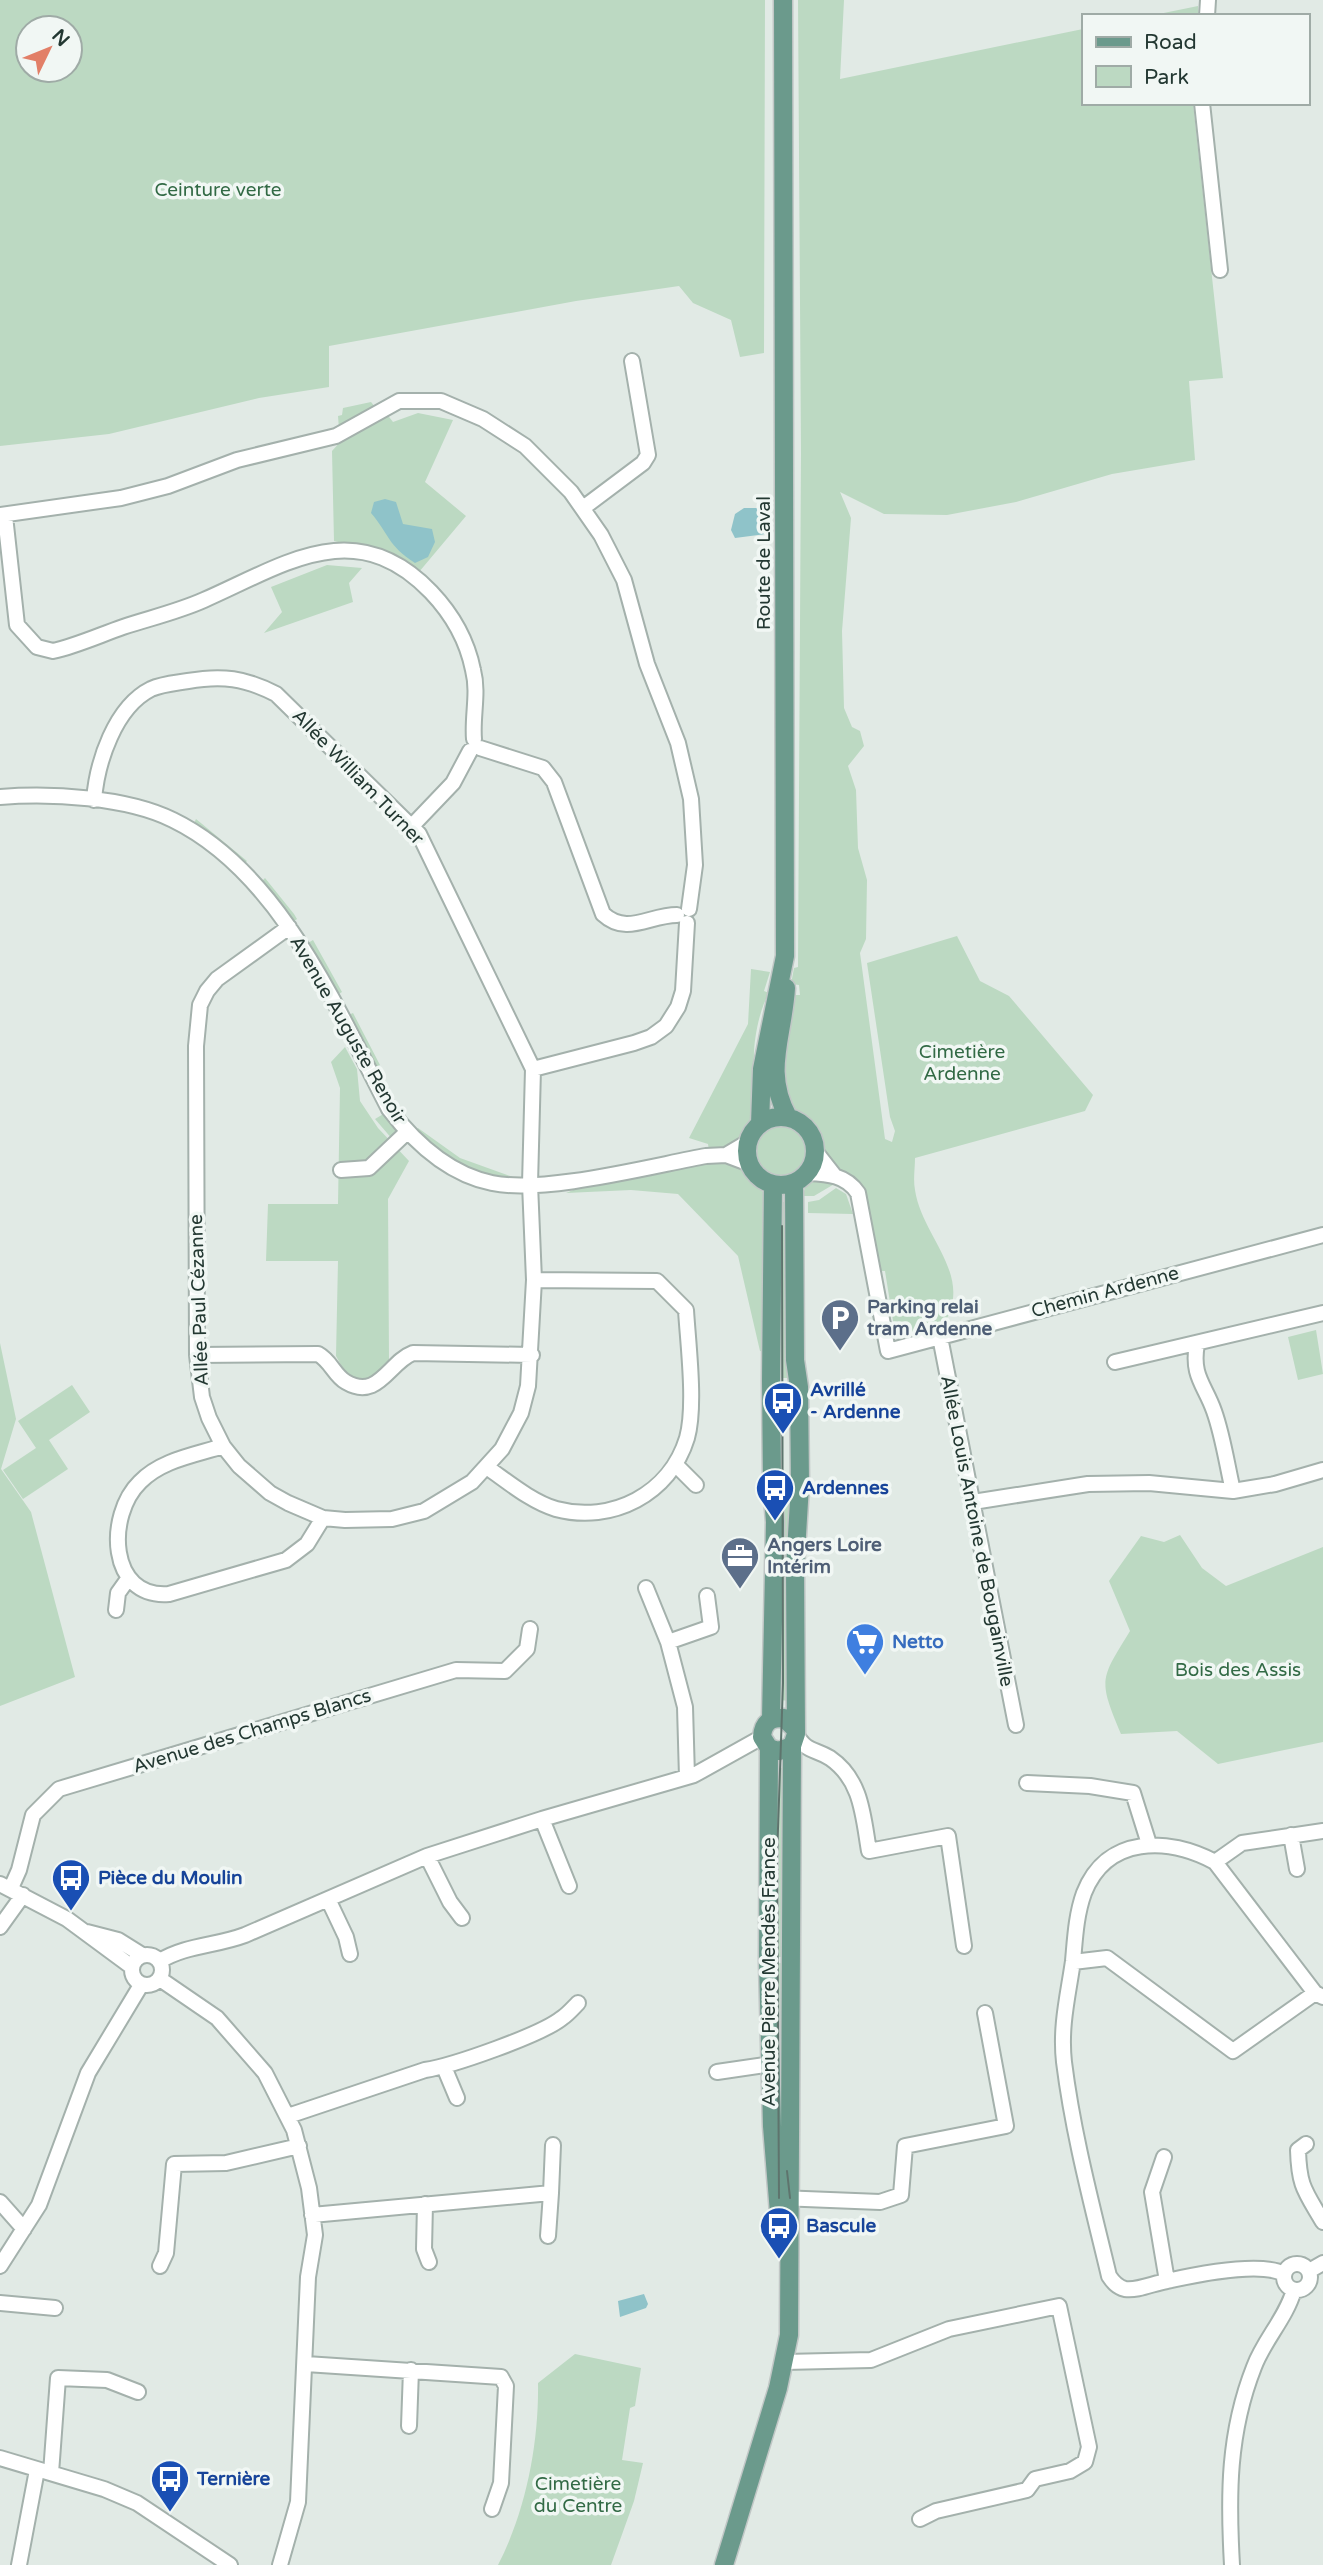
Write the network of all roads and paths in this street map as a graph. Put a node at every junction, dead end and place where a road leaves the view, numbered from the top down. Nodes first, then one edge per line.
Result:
1 (783, 0) edge
2 (1202, 105) edge
3 (1220, 270) dead end
4 (632, 361) dead end
5 (583, 508) junction
6 (3, 516) edge
7 (475, 746) junction
8 (0, 797) edge
9 (94, 800) junction
10 (411, 827) junction
11 (684, 916) junction
12 (289, 928) junction
13 (785, 956) junction
14 (533, 1069) junction
15 (788, 1117) junction
16 (760, 1124) junction
17 (407, 1132) junction
18 (748, 1142) junction
19 (816, 1152) junction
20 (726, 1155) junction
21 (750, 1164) junction
22 (341, 1170) dead end
23 (834, 1175) junction
24 (801, 1178) junction
25 (530, 1184) junction
26 (773, 1184) junction
27 (1323, 1235) edge
28 (534, 1280) junction
29 (1323, 1313) edge
30 (940, 1337) junction
31 (1197, 1344) junction
32 (197, 1355) junction
33 (532, 1355) junction
34 (1115, 1362) dead end
35 (223, 1446) junction
36 (676, 1465) junction
37 (488, 1468) junction
38 (1323, 1470) edge
39 (696, 1485) dead end
40 (1233, 1492) junction
41 (973, 1502) junction
42 (323, 1518) junction
43 (128, 1579) junction
44 (646, 1588) dead end
45 (707, 1596) dead end
46 (116, 1610) dead end
47 (530, 1629) dead end
48 (668, 1642) junction
49 (771, 1719) junction
50 (1016, 1724) dead end
51 (794, 1736) junction
52 (766, 1742) junction
53 (688, 1777) junction
54 (1027, 1783) dead end
55 (542, 1819) junction
56 (1323, 1831) edge
57 (1291, 1835) junction
58 (1149, 1844) junction
59 (427, 1856) junction
60 (1215, 1862) junction
61 (1297, 1869) dead end
62 (569, 1886) dead end
63 (11, 1889) edge
64 (328, 1899) junction
65 (462, 1918) dead end
66 (0, 1927) edge
67 (87, 1932) junction
68 (964, 1946) dead end
69 (350, 1954) dead end
70 (142, 1955) junction
71 (160, 1961) junction
72 (1073, 1962) junction
73 (132, 1968) junction
74 (160, 1979) junction
75 (141, 1984) junction
76 (1319, 1995) edge
77 (578, 2003) dead end
78 (985, 2012) dead end
79 (772, 2064) junction
80 (444, 2067) junction
81 (717, 2072) dead end
82 (457, 2098) dead end
83 (288, 2116) junction
84 (1306, 2144) dead end
85 (553, 2145) dead end
86 (299, 2146) junction
87 (1164, 2157) dead end
88 (551, 2193) junction
89 (784, 2198) junction
90 (0, 2202) edge
91 (425, 2204) junction
92 (312, 2215) junction
93 (1323, 2222) edge
94 (24, 2229) junction
95 (548, 2236) dead end
96 (429, 2262) dead end
97 (1323, 2263) edge
98 (0, 2266) edge
99 (160, 2266) dead end
100 (1309, 2271) junction
101 (1284, 2274) junction
102 (1167, 2281) junction
103 (1294, 2290) junction
104 (0, 2303) edge
105 (55, 2308) dead end
106 (785, 2362) junction
107 (306, 2364) junction
108 (411, 2370) junction
109 (138, 2392) dead end
110 (409, 2426) dead end
111 (0, 2458) edge
112 (44, 2472) junction
113 (492, 2509) dead end
114 (920, 2519) dead end
115 (282, 2559) edge
116 (19, 2565) edge
117 (230, 2565) edge
118 (272, 2565) edge
119 (716, 2565) edge
120 (724, 2565) edge
121 (1232, 2565) edge

1 - 13 main road, Route de Laval
2 - 3 street
4 - 5 street
5 - 6 street
5 - 11 street
6 - 7 street
7 - 10 street
7 - 11 street
8 - 9 street, Avenue Auguste Renoir
9 - 10 street, Allée William Turner
9 - 12 street, Avenue Auguste Renoir
10 - 14 street, Allée William Turner
11 - 14 street
12 - 17 street, Avenue Auguste Renoir
12 - 32 street, Allée Paul Cézanne
13 - 15 main road
13 - 16 main road, Route de Laval
14 - 25 street, Allée William Turner
15 - 16 main road
15 - 19 main road
16 - 18 main road
17 - 22 street, Avenue Auguste Renoir
17 - 25 street, Avenue Auguste Renoir
18 - 20 street, Avenue Auguste Renoir
18 - 21 main road
19 - 23 street
19 - 24 main road
20 - 21 street, Avenue Auguste Renoir
20 - 25 street, Avenue Auguste Renoir
21 - 26 main road
23 - 24 street
23 - 30 street, Chemin Ardenne
24 - 26 main road
24 - 51 main road, Avenue Pierre Mendès France
25 - 28 street, Allée Paul Cézanne
26 - 49 main road
27 - 30 street, Chemin Ardenne
28 - 33 street, Allée Paul Cézanne
28 - 36 street
29 - 31 street
30 - 41 street, Allée Louis Antoine de Bougainville
31 - 34 street
31 - 40 street
32 - 33 street
32 - 35 street, Allée Paul Cézanne
33 - 37 street, Allée Paul Cézanne
35 - 42 street, Allée Paul Cézanne
35 - 43 street
36 - 37 street
36 - 39 street
37 - 42 street, Allée Paul Cézanne
38 - 40 street
40 - 41 street
41 - 50 street, Allée Louis Antoine de Bougainville
42 - 43 street
43 - 46 street
44 - 48 street
45 - 48 street
47 - 63 street, Avenue des Champs Blancs
48 - 53 street
49 - 51 main road
49 - 52 main road
51 - 52 main road
51 - 68 street
51 - 89 main road, Avenue Pierre Mendès France
52 - 53 street
52 - 79 main road, Avenue Pierre Mendès France
53 - 55 street
54 - 58 street
55 - 59 street
55 - 62 street
56 - 57 street
57 - 60 street
57 - 61 street
58 - 60 street
58 - 72 street
59 - 64 street
59 - 65 street
60 - 76 street
63 - 66 street, Avenue des Champs Blancs
63 - 67 street
64 - 69 street
64 - 71 street
67 - 70 street
67 - 73 street
70 - 71 street
70 - 73 street
71 - 74 street
72 - 76 street
72 - 102 street
73 - 75 street
74 - 75 street
74 - 83 street
75 - 94 street
77 - 80 street
78 - 89 street
79 - 81 street
79 - 89 main road, Avenue Pierre Mendès France
80 - 82 street
80 - 83 street
83 - 86 street
84 - 93 street
85 - 88 street
86 - 92 street
86 - 99 street
87 - 102 street
88 - 91 street
88 - 95 street
89 - 106 main road
89 - 119 main road
90 - 94 street
91 - 92 street
91 - 96 street
92 - 107 street
94 - 98 street
97 - 100 street
100 - 101 street
100 - 103 street
101 - 102 street
101 - 103 street
103 - 121 street
104 - 105 street
106 - 114 street
106 - 120 main road
107 - 108 street
107 - 115 street
108 - 110 street
108 - 113 street
109 - 112 street
111 - 112 street
112 - 116 street
112 - 117 street
115 - 118 street

